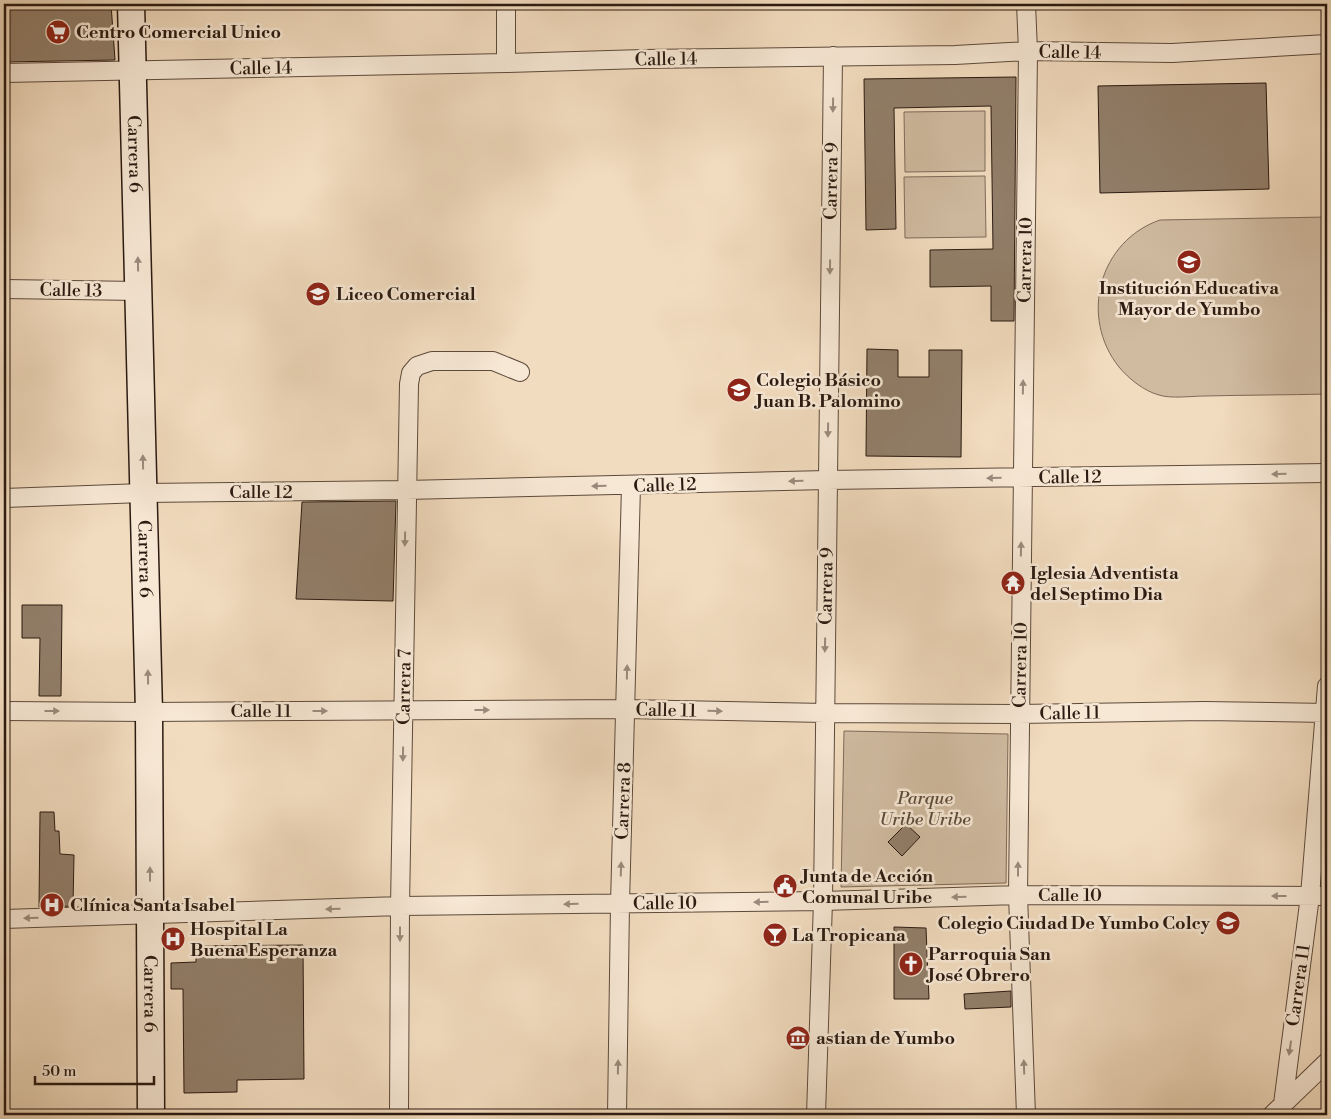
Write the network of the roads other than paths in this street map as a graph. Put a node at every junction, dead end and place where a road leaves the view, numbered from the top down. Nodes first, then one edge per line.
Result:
1 (131, 4) edge
2 (506, 4) edge
3 (1026, 4) edge
4 (1327, 44) edge
5 (1028, 51) junction
6 (833, 56) junction
7 (506, 63) junction
8 (133, 71) junction
9 (4, 73) edge
10 (4, 289) edge
11 (138, 291) junction
12 (520, 372) dead end
13 (1327, 473) edge
14 (1022, 478) junction
15 (827, 480) junction
16 (631, 486) junction
17 (406, 490) junction
18 (143, 492) junction
19 (4, 498) edge
20 (1327, 686) edge
21 (626, 709) junction
22 (4, 711) edge
23 (403, 711) junction
24 (149, 712) junction
25 (825, 713) junction
26 (1326, 713) edge
27 (1019, 714) junction
28 (1018, 895) junction
29 (1319, 896) edge
30 (823, 901) junction
31 (620, 904) junction
32 (400, 906) junction
33 (150, 915) junction
34 (4, 919) edge
35 (1327, 1062) edge
36 (1277, 1110) edge
37 (151, 1115) edge
38 (399, 1115) edge
39 (617, 1115) edge
40 (816, 1115) edge
41 (1026, 1115) edge

1 - 8 street, Carrera 6
2 - 7 street
3 - 5 street, Carrera 10
4 - 5 street, Calle 14
5 - 6 street, Calle 14
14 -> 5 street, Carrera 10
6 - 7 street, Calle 14
6 -> 15 street, Carrera 9
7 - 8 street, Calle 14
8 - 9 street, Calle 14
11 -> 8 street, Carrera 6
10 - 11 street, Calle 13
18 -> 11 street, Carrera 6
12 - 17 street, Carrera 7
13 -> 14 street, Calle 12
14 -> 15 street, Calle 12
27 -> 14 street, Carrera 10
15 -> 16 street, Calle 12
15 -> 25 street, Carrera 9
16 -> 17 street, Calle 12
21 -> 16 street, Carrera 8
17 - 18 street, Calle 12
17 -> 23 street, Carrera 7
18 - 19 street, Calle 12
24 -> 18 street, Carrera 6
20 - 26 street, Carrera 11
23 -> 21 street, Calle 11
21 -> 25 street, Calle 11
31 -> 21 street, Carrera 8
22 -> 24 street, Calle 11
24 -> 23 street, Calle 11
23 -> 32 street, Carrera 7
33 -> 24 street, Carrera 6
25 - 27 street, Calle 11
25 - 30 street, Carrera 9
26 - 27 street, Calle 11
26 - 29 street, Carrera 11
28 -> 27 street, Carrera 10
29 -> 28 street, Calle 10
28 -> 30 street, Calle 10
41 -> 28 street, Carrera 10
29 -> 36 street, Carrera 11
30 -> 31 street, Calle 10
30 - 40 street, Carrera 9
31 -> 32 street, Calle 10
39 -> 31 street, Carrera 8
32 -> 33 street, Calle 10
32 -> 38 street, Carrera 7
33 -> 34 street, Calle 10
33 - 37 street, Carrera 6
35 - 36 street

